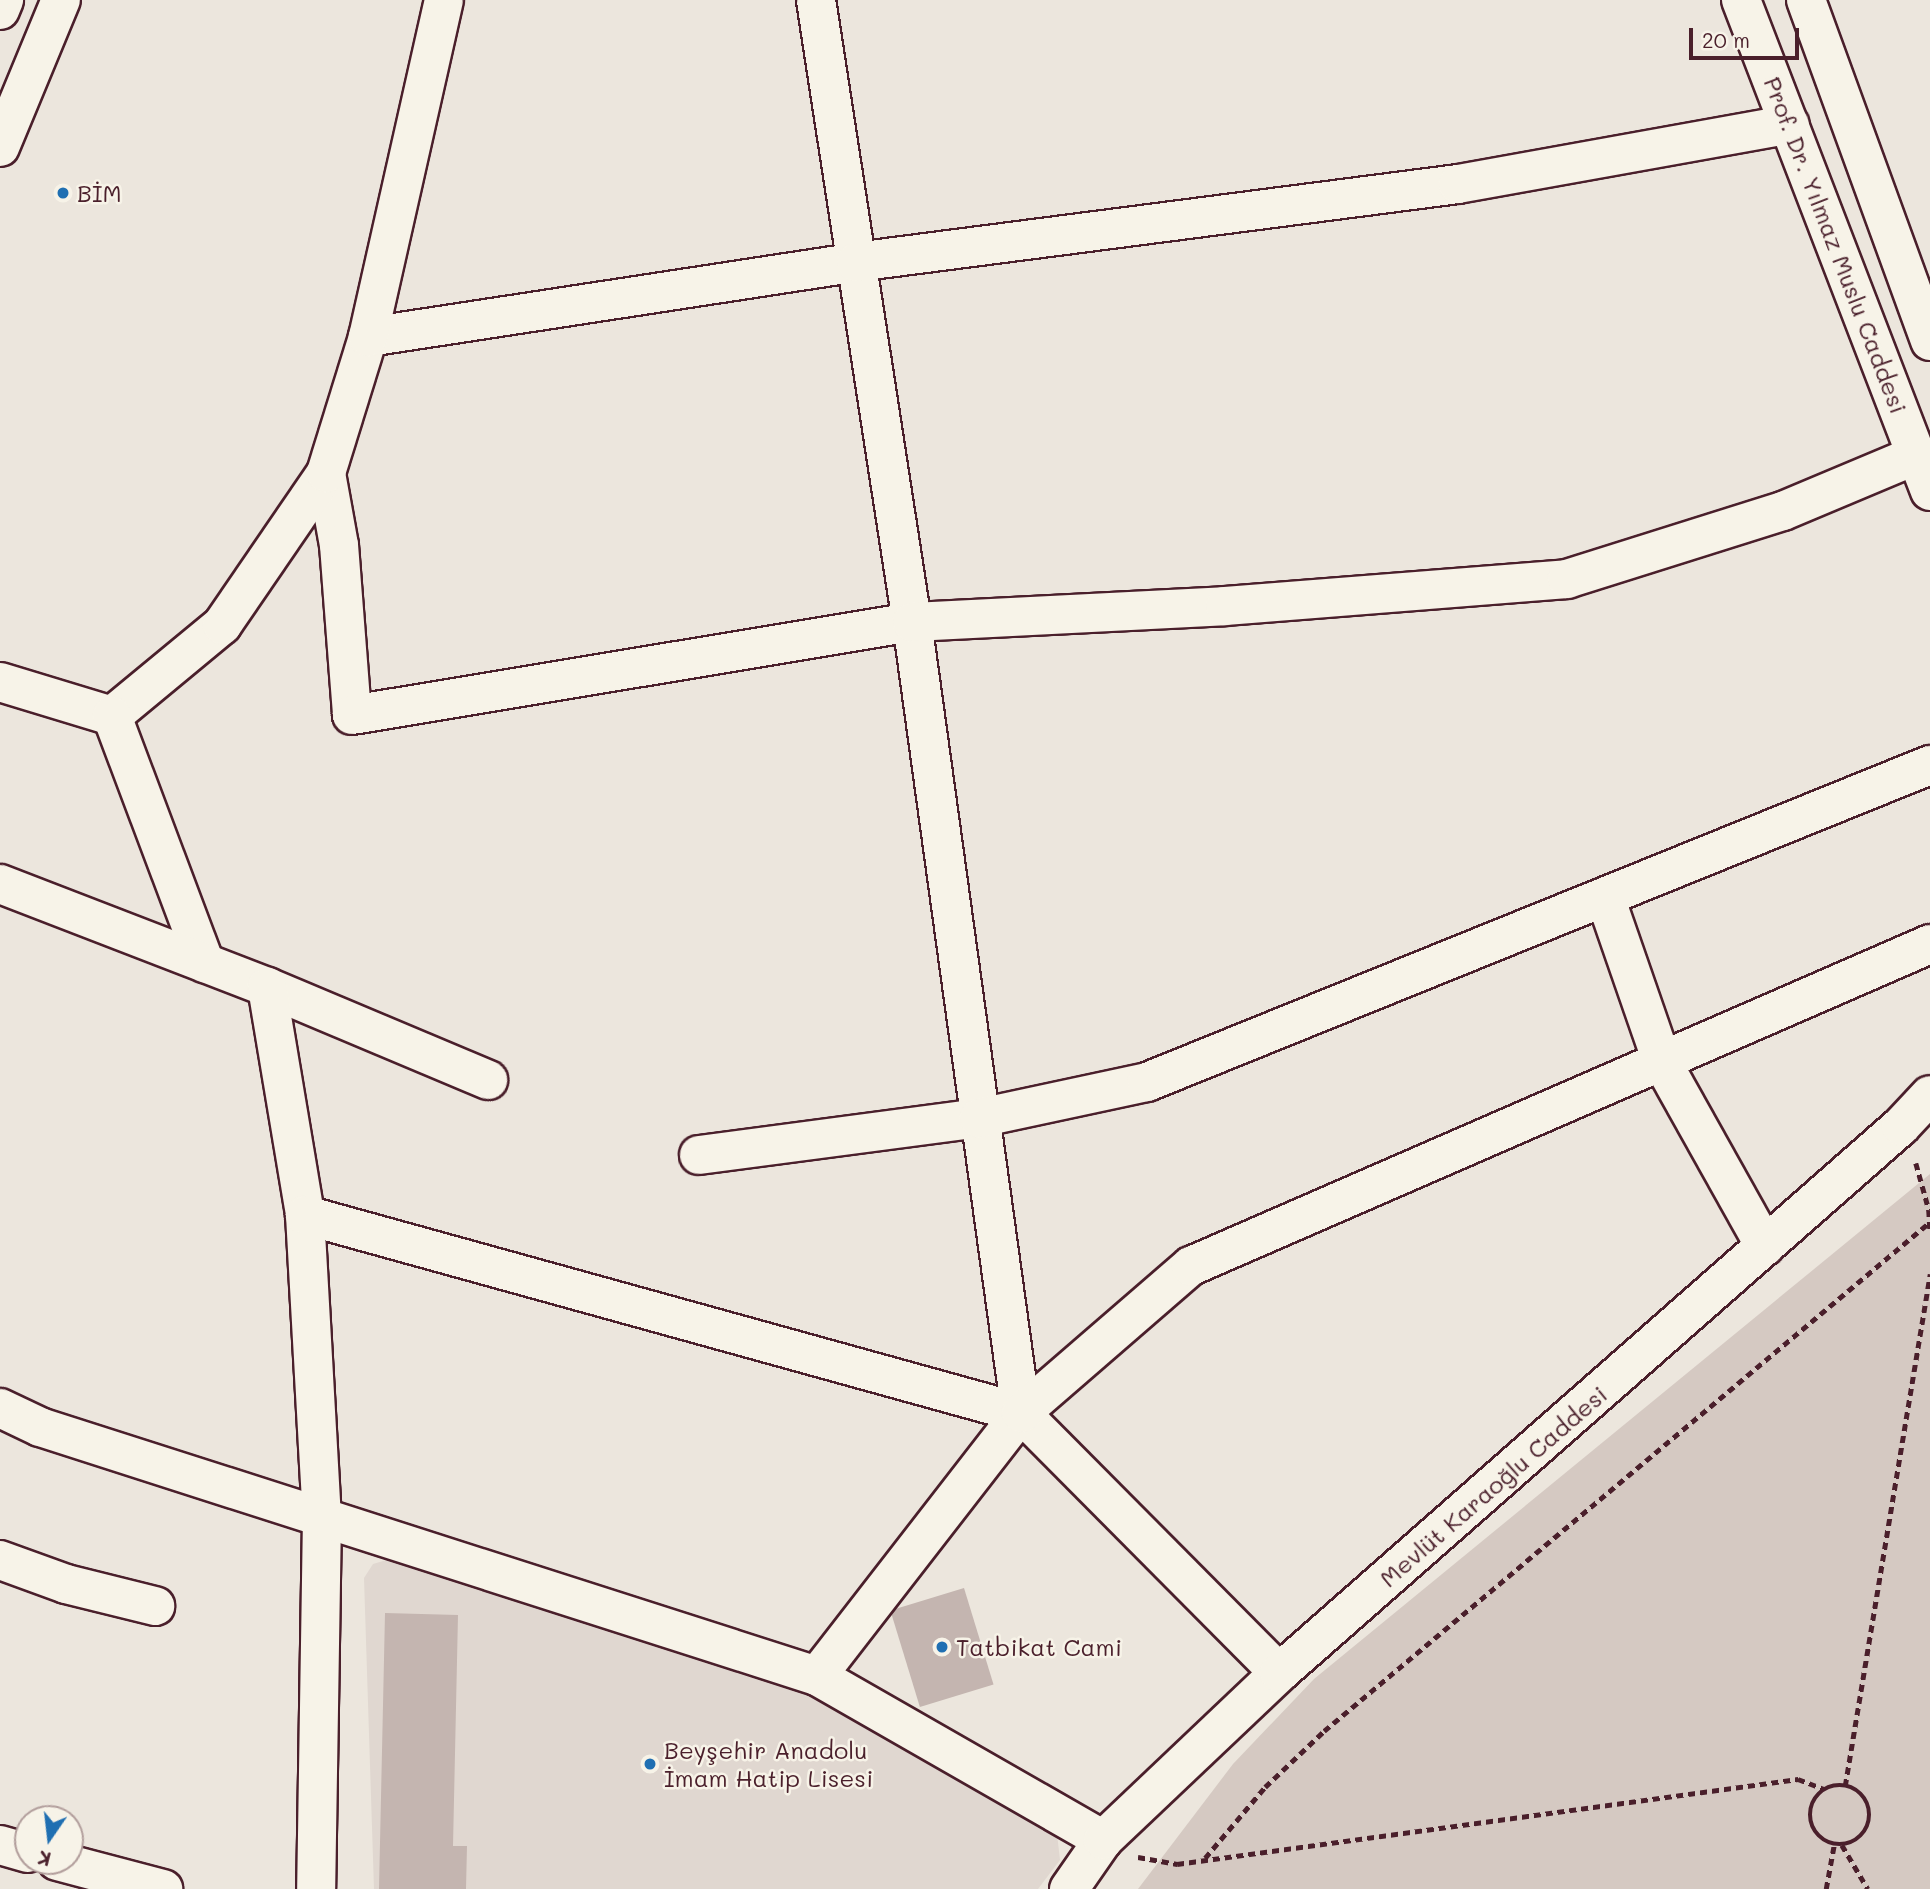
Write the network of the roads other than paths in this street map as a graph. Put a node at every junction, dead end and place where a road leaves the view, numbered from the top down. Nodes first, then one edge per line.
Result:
1 (5, 0) edge
2 (61, 0) edge
3 (444, 0) edge
4 (816, 0) edge
5 (1741, 0) edge
6 (1806, 0) edge
7 (0, 10) edge
8 (1790, 124) junction
9 (0, 147) edge
10 (856, 262) junction
11 (1927, 324) edge
12 (368, 337) junction
13 (1916, 455) junction
14 (326, 473) junction
15 (1930, 491) edge
16 (912, 622) junction
17 (0, 682) edge
18 (112, 716) junction
19 (1930, 765) edge
20 (0, 884) edge
21 (1605, 897) junction
22 (1930, 944) edge
23 (205, 963) junction
24 (267, 987) junction
25 (1662, 1062) junction
26 (488, 1080) dead end
27 (1930, 1095) edge
28 (979, 1118) junction
29 (699, 1155) dead end
30 (305, 1215) junction
31 (1765, 1246) junction
32 (0, 1408) edge
33 (1021, 1413) junction
34 (322, 1517) junction
35 (0, 1560) edge
36 (155, 1606) dead end
37 (1279, 1673) junction
38 (817, 1676) junction
39 (1103, 1840) junction
40 (84, 1868) edge
41 (163, 1889) edge
42 (316, 1889) edge
43 (1069, 1889) edge

1 - 7 street
2 - 9 street
3 - 12 street
4 - 10 street
5 - 8 street, Prof. Dr. Yılmaz Muslu Caddesi
6 - 11 street
8 - 10 street
8 - 13 street, Prof. Dr. Yılmaz Muslu Caddesi
10 - 12 street
10 - 16 street
12 - 14 street
13 - 15 street, Prof. Dr. Yılmaz Muslu Caddesi
13 - 16 street
14 - 16 street
14 - 18 street
16 - 28 street
17 - 18 street
18 - 23 street
19 - 21 street
20 - 23 street
21 - 25 street
21 - 28 street
22 - 25 street
23 - 24 street
24 - 26 street
24 - 30 street
25 - 31 street
25 - 33 street
27 - 31 street, Mevlüt Karaoğlu Caddesi
28 - 29 street
28 - 33 street
30 - 33 street
30 - 34 street
31 - 37 street, Mevlüt Karaoğlu Caddesi
32 - 34 street
33 - 37 street
33 - 38 street
34 - 38 street
34 - 42 street
35 - 36 street
37 - 39 street, Mevlüt Karaoğlu Caddesi
38 - 39 street
39 - 43 street, Mevlüt Karaoğlu Caddesi
40 - 41 street

